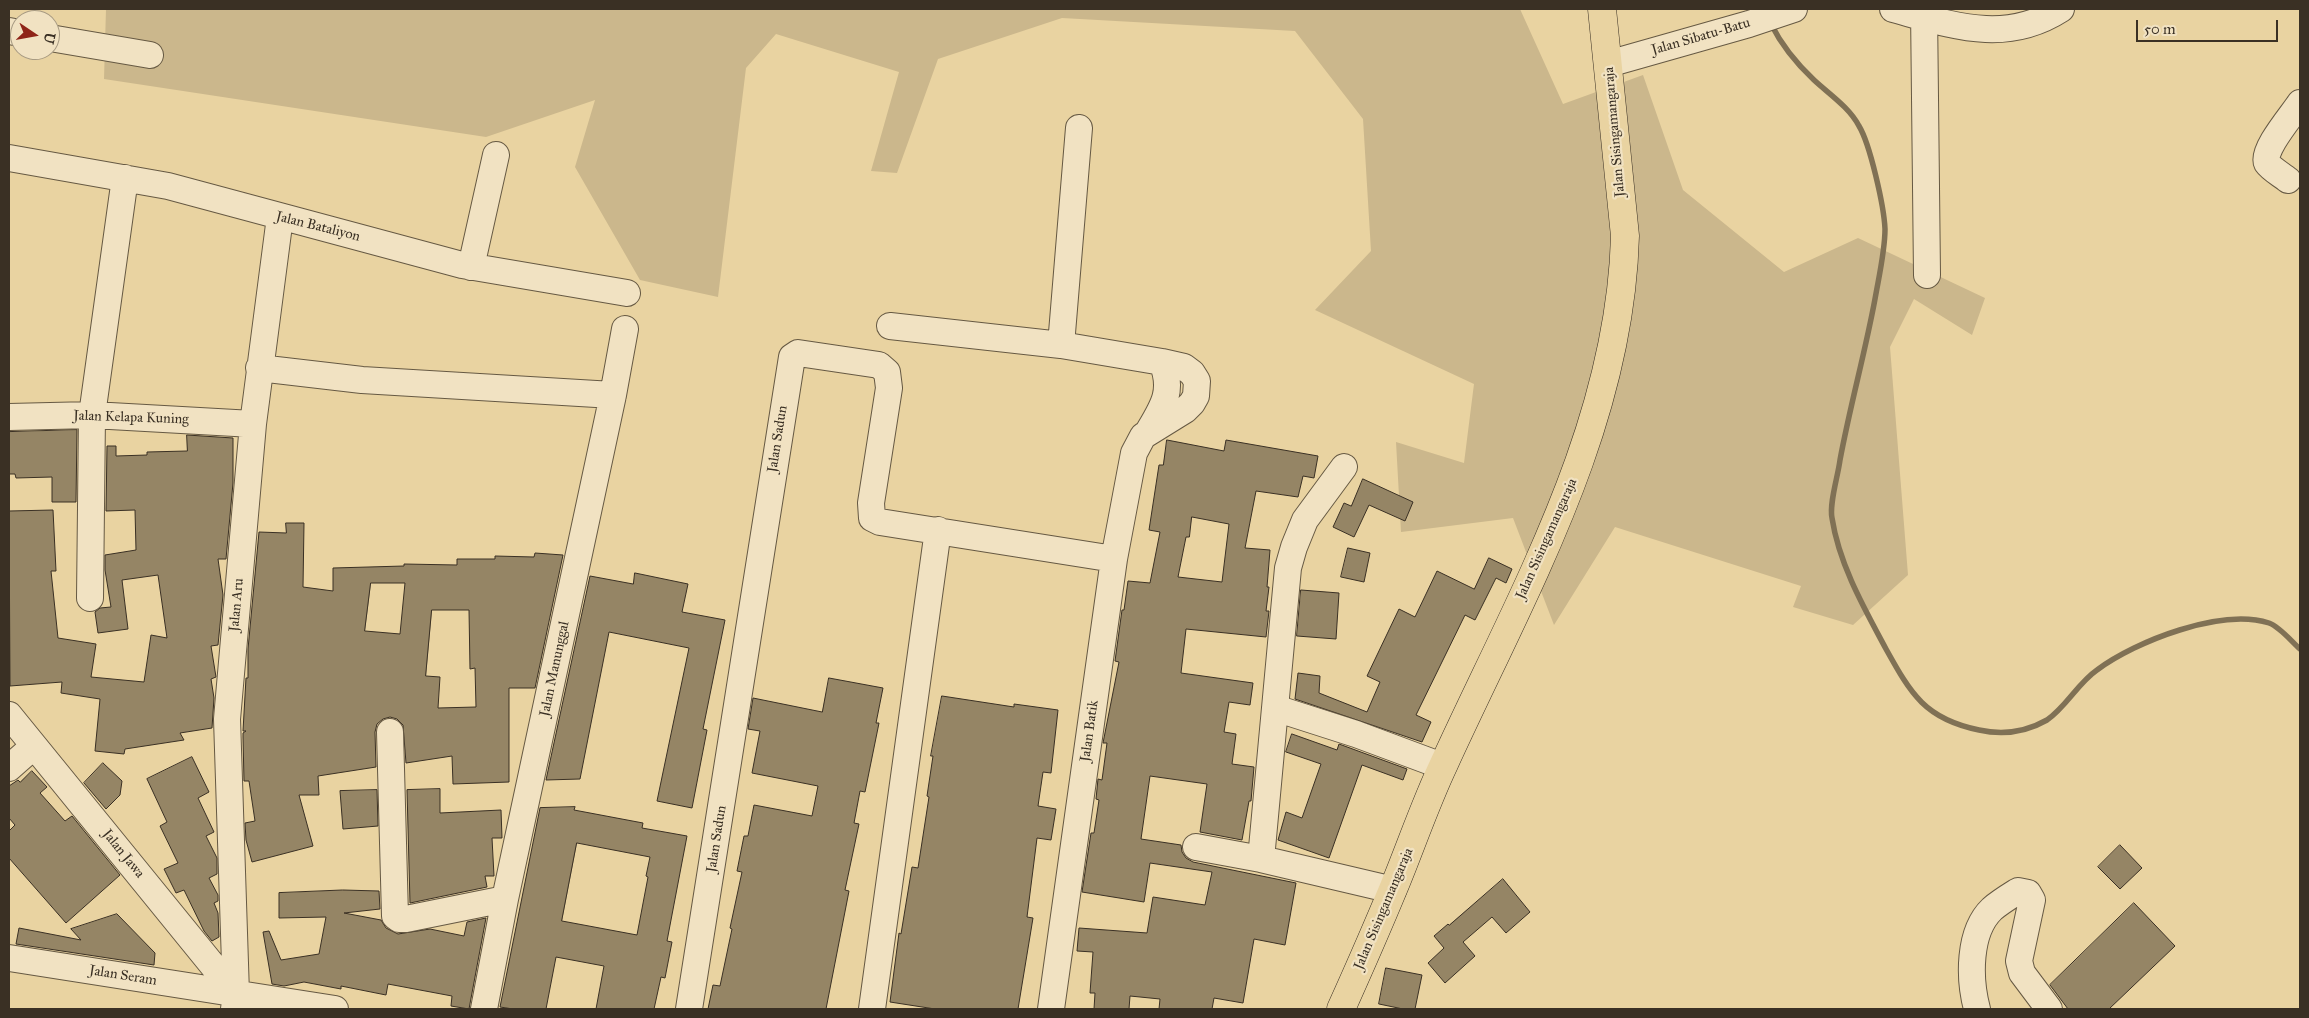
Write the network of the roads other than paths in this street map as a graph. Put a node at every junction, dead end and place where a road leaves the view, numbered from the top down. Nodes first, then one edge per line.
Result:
1 (1602, 9) edge
2 (1794, 9) edge
3 (1893, 9) edge
4 (2061, 9) edge
5 (1924, 13) edge
6 (60, 40) edge
7 (150, 55) dead end
8 (1608, 64) junction
9 (2300, 103) edge
10 (1079, 128) dead end
11 (496, 155) dead end
12 (9, 158) edge
13 (125, 178) junction
14 (2288, 180) dead end
15 (280, 217) junction
16 (471, 267) junction
17 (1927, 274) dead end
18 (627, 293) dead end
19 (890, 326) dead end
20 (625, 329) dead end
21 (1061, 345) junction
22 (259, 368) junction
23 (613, 395) junction
24 (92, 415) junction
25 (9, 417) edge
26 (253, 424) junction
27 (1344, 467) dead end
28 (938, 530) junction
29 (1114, 559) junction
30 (90, 598) dead end
31 (1275, 708) junction
32 (9, 715) edge
33 (390, 732) dead end
34 (34, 746) junction
35 (1442, 766) junction
36 (9, 768) edge
37 (1196, 847) dead end
38 (1260, 859) junction
39 (1393, 890) junction
40 (505, 899) junction
41 (9, 958) edge
42 (235, 1002) edge
43 (336, 1009) edge
44 (484, 1009) edge
45 (689, 1009) edge
46 (872, 1009) edge
47 (1052, 1009) edge
48 (1341, 1009) edge
49 (1977, 1009) edge
50 (2049, 1009) edge

1 - 8 highway, Jalan Sisingamangaraja
2 - 8 street, Jalan Sibatu-Batu
3 - 5 street
4 - 5 street
5 - 17 street
6 - 7 street
8 - 35 highway, Jalan Sisingamangaraja
9 - 14 street
10 - 21 street
11 - 16 street
12 - 13 street, Jalan Bataliyon
13 - 15 street, Jalan Bataliyon
13 - 24 street
15 - 16 street, Jalan Bataliyon
15 - 22 street, Jalan Aru
16 - 18 street, Jalan Bataliyon
19 - 21 street
20 - 23 street, Jalan Manunggal
21 - 29 street, Jalan Batik
22 - 23 street
22 - 26 street, Jalan Aru
23 - 40 street, Jalan Manunggal
24 - 25 street, Jalan Kelapa Kuning
24 - 26 street, Jalan Kelapa Kuning
24 - 30 street
26 - 42 street, Jalan Aru
27 - 31 street
28 - 29 street, Jalan Sadun
28 - 45 street, Jalan Sadun
28 - 46 street
29 - 47 street, Jalan Batik
31 - 35 street
31 - 38 street
32 - 34 street, Jalan Jawa
33 - 40 street
34 - 36 street
34 - 42 street, Jalan Jawa
35 - 39 highway, Jalan Sisingamangaraja
37 - 38 street
38 - 39 street
39 - 48 highway, Jalan Sisingamangaraja
40 - 44 street, Jalan Manunggal
41 - 42 street, Jalan Seram
42 - 43 street, Jalan Seram
49 - 50 street

